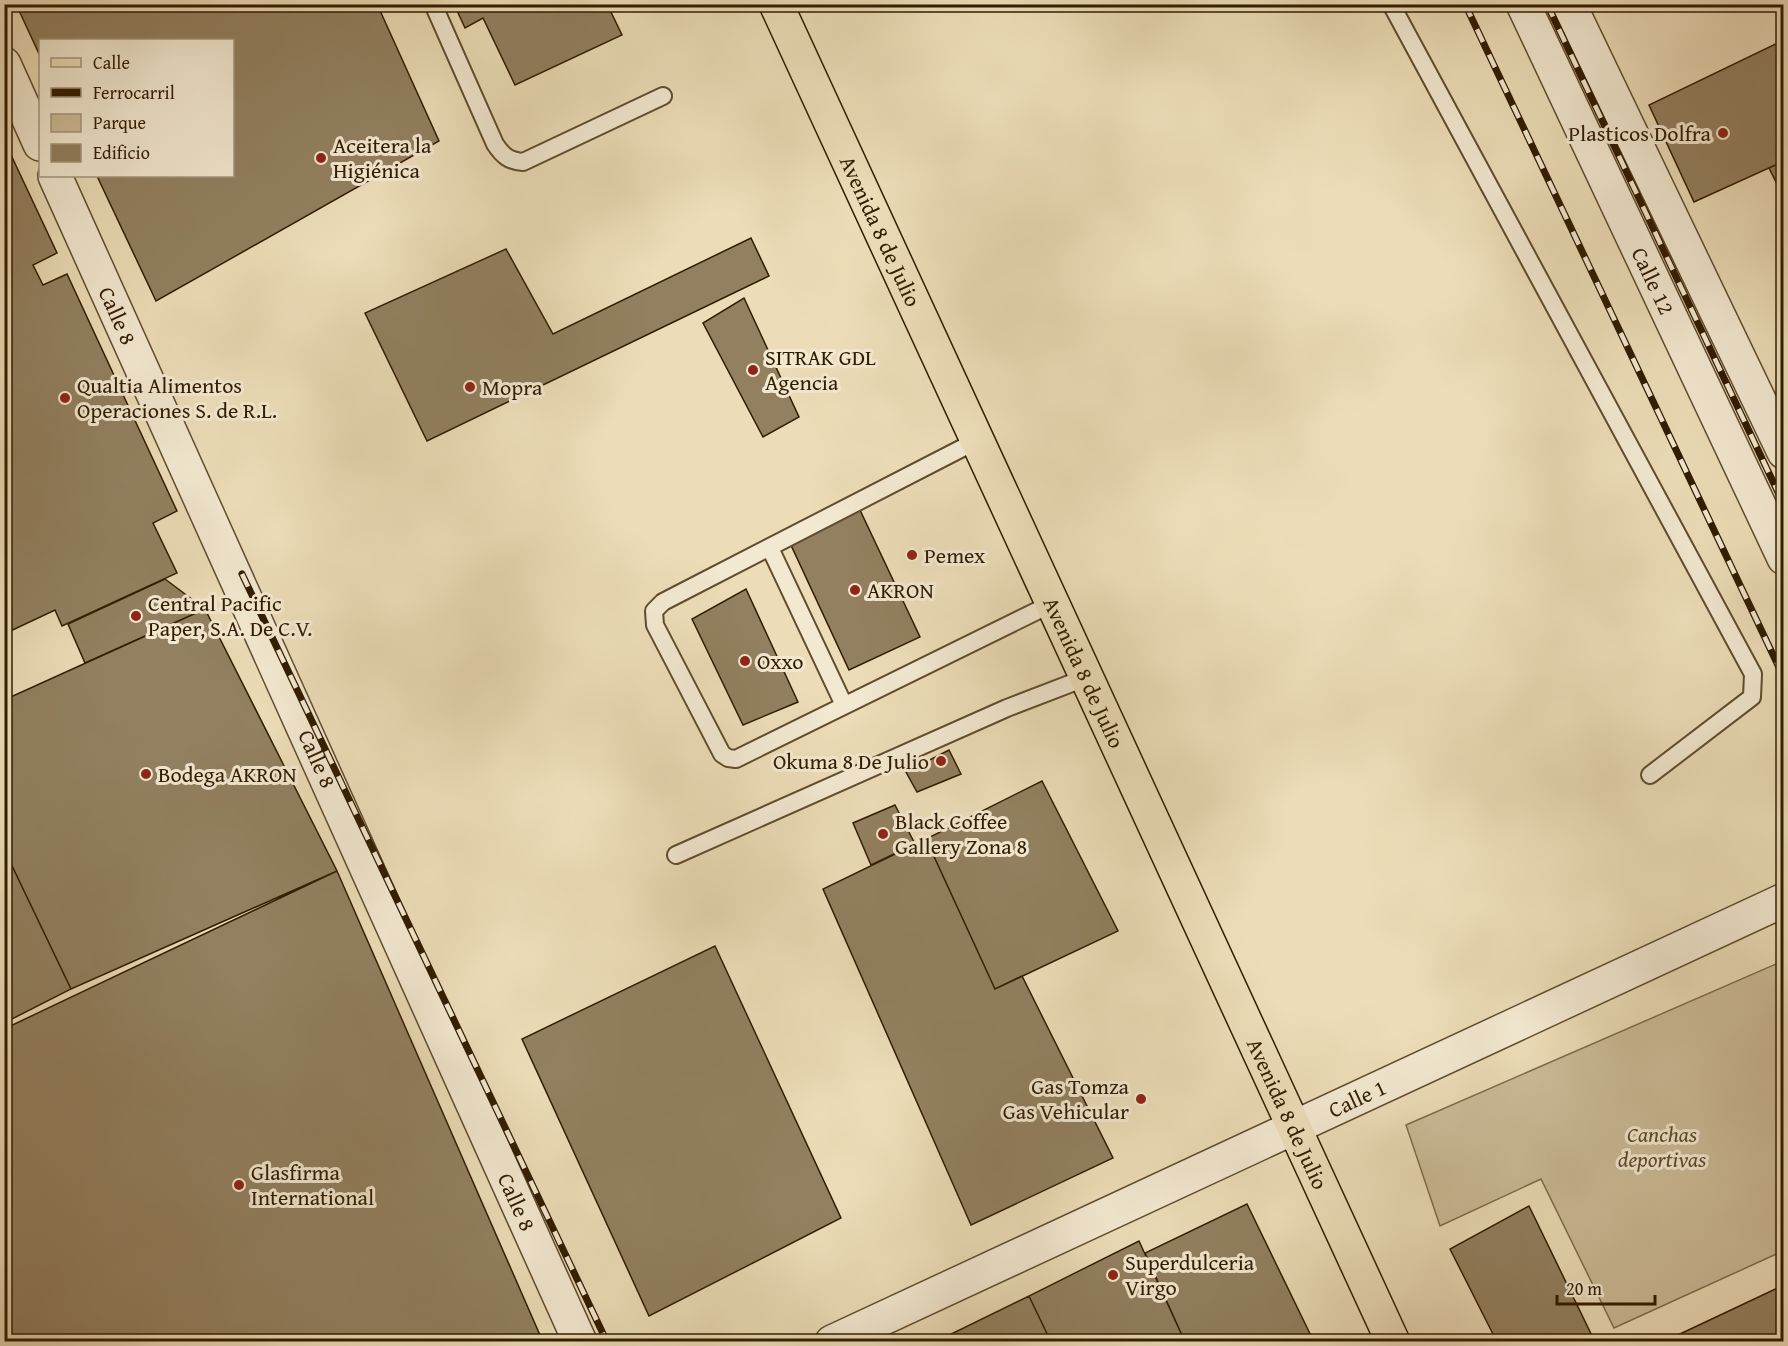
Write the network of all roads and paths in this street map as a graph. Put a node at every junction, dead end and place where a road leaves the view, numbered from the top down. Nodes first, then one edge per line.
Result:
1 (433, 4) edge
2 (776, 4) edge
3 (1392, 4) edge
4 (1523, 4) edge
5 (1569, 4) edge
6 (4, 64) edge
7 (663, 96) dead end
8 (39, 142) edge
9 (55, 177) edge
10 (976, 441) junction
11 (1784, 452) edge
12 (770, 548) junction
13 (1784, 558) edge
14 (1051, 604) junction
15 (1085, 678) junction
16 (844, 705) junction
17 (1650, 775) dead end
18 (676, 855) dead end
19 (1784, 900) edge
20 (1293, 1130) junction
21 (580, 1341) edge
22 (832, 1341) edge
23 (1393, 1341) edge

1 - 7 lane
2 - 10 main road, Avenida 8 de Julio
3 - 17 lane
4 - 13 street, Calle 12
5 - 11 street, Calle 12
6 - 8 street
9 - 21 street, Calle 8
10 - 12 lane
10 - 14 main road, Avenida 8 de Julio
12 - 16 lane
12 - 16 lane
14 - 15 main road, Avenida 8 de Julio
14 - 16 lane
15 - 18 lane
15 - 20 main road, Avenida 8 de Julio
19 - 20 street, Calle 1
20 - 22 street, Calle 1
20 - 23 main road, Avenida 8 de Julio

